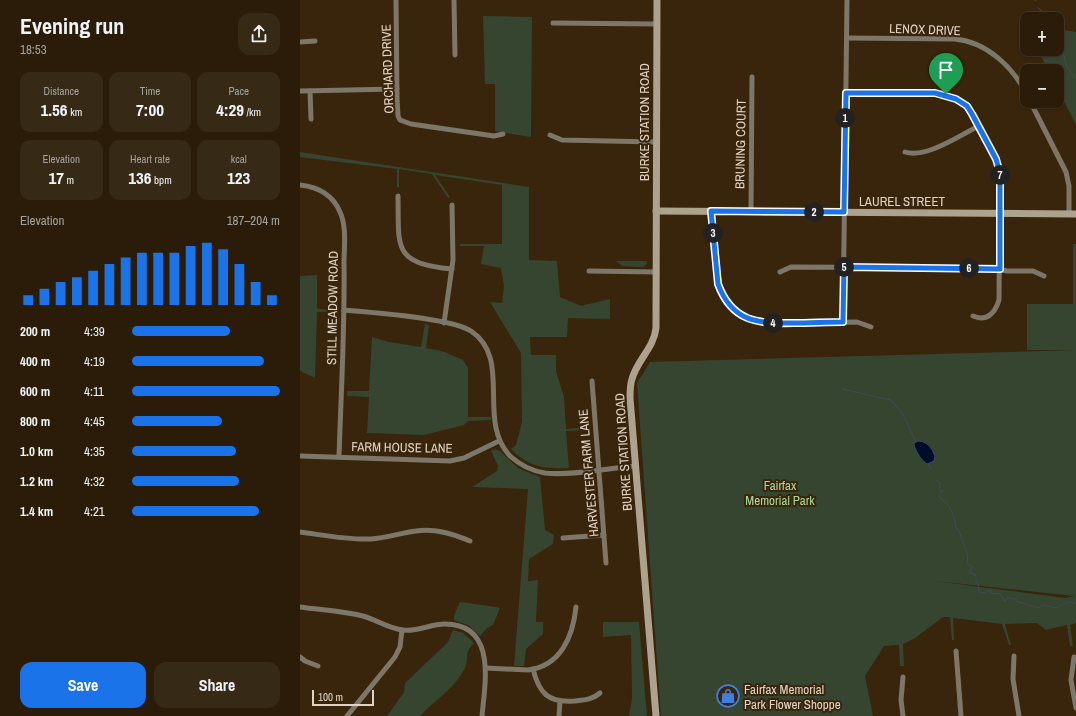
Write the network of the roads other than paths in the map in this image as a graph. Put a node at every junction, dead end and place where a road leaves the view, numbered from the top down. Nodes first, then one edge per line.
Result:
1 (396, 0) edge
2 (454, 0) edge
3 (657, 0) edge
4 (847, 0) edge
5 (553, 23) dead end
6 (656, 24) junction
7 (847, 38) junction
8 (315, 41) dead end
9 (300, 42) edge
10 (455, 55) dead end
11 (752, 77) dead end
12 (1020, 83) edge
13 (397, 89) junction
14 (300, 91) edge
15 (310, 91) junction
16 (846, 93) junction
17 (1034, 108) edge
18 (311, 119) dead end
19 (979, 126) junction
20 (503, 134) dead end
21 (550, 135) dead end
22 (655, 142) junction
23 (905, 152) dead end
24 (300, 185) edge
25 (398, 196) dead end
26 (452, 205) dead end
27 (656, 211) junction
28 (751, 212) junction
29 (844, 212) junction
30 (711, 213) junction
31 (1000, 213) junction
32 (1072, 214) edge
33 (844, 267) junction
34 (452, 269) junction
35 (1000, 269) junction
36 (589, 271) dead end
37 (657, 272) junction
38 (780, 272) dead end
39 (1044, 276) dead end
40 (344, 310) junction
41 (973, 316) dead end
42 (843, 322) junction
43 (444, 323) junction
44 (871, 327) dead end
45 (592, 381) dead end
46 (499, 441) junction
47 (300, 456) edge
48 (339, 457) junction
49 (635, 466) junction
50 (599, 470) junction
51 (300, 532) edge
52 (604, 535) junction
53 (563, 538) dead end
54 (470, 541) dead end
55 (606, 563) dead end
56 (300, 607) edge
57 (576, 607) dead end
58 (402, 630) junction
59 (956, 651) dead end
60 (1014, 656) dead end
61 (300, 657) edge
62 (1074, 657) dead end
63 (318, 666) dead end
64 (486, 668) junction
65 (533, 669) junction
66 (903, 677) dead end
67 (600, 693) dead end
68 (560, 701) junction
69 (1076, 708) edge
70 (347, 716) edge
71 (482, 716) edge
72 (559, 716) edge
73 (656, 716) edge
74 (903, 716) edge
75 (961, 716) edge
76 (1019, 716) edge

1 - 13 street, ORCHARD DRIVE
2 - 10 street
3 - 6 street, BURKE STATION ROAD
4 - 7 street
5 - 6 street
6 - 22 street, BURKE STATION ROAD
7 - 12 street, LENOX DRIVE
7 - 16 street
8 - 9 street
11 - 28 street, BRUNING COURT
13 - 15 street
13 - 20 street, ORCHARD DRIVE
14 - 15 street
15 - 18 street
16 - 19 street
16 - 29 street
17 - 32 street
19 - 23 street
19 - 31 street
21 - 22 street
22 - 27 street, BURKE STATION ROAD
24 - 40 street, STILL MEADOW ROAD
25 - 34 street
26 - 34 street
27 - 30 street, LAUREL STREET
27 - 37 street, BURKE STATION ROAD
28 - 29 street, LAUREL STREET
28 - 30 street, LAUREL STREET
29 - 31 street, LAUREL STREET
29 - 33 street
30 - 42 street
31 - 32 street, LAUREL STREET
31 - 35 street
33 - 35 street
33 - 38 street
33 - 42 street
34 - 43 street
35 - 39 street
35 - 41 street
36 - 37 street
37 - 49 street, BURKE STATION ROAD
40 - 43 street
40 - 48 street, STILL MEADOW ROAD
42 - 44 street
43 - 46 street
45 - 50 street, HARVESTER FARM LANE
46 - 48 street, FARM HOUSE LANE
46 - 50 street
47 - 48 street, FARM HOUSE LANE
49 - 50 street
49 - 73 street, BURKE STATION ROAD
50 - 52 street, HARVESTER FARM LANE
51 - 54 street
52 - 53 street
52 - 55 street, HARVESTER FARM LANE
56 - 58 street
57 - 65 street
58 - 64 street
58 - 70 street
59 - 75 street
60 - 76 street
61 - 63 street
62 - 69 street
64 - 65 street
64 - 71 street
65 - 68 street
66 - 74 street
67 - 68 street
68 - 72 street

